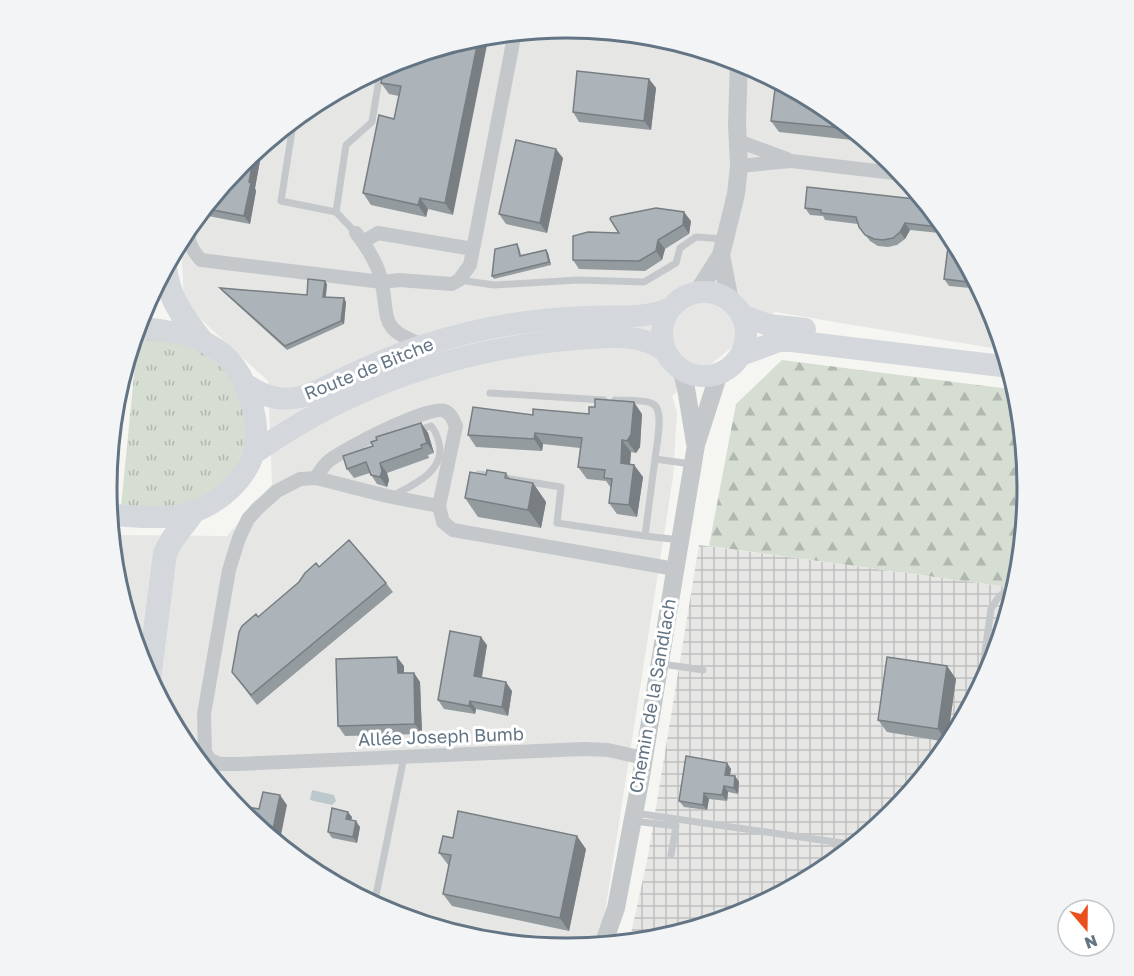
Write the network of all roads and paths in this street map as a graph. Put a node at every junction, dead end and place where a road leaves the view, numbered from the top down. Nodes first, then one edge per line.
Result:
1 (512, 41) edge
2 (738, 72) edge
3 (379, 79) edge
4 (292, 132) edge
5 (738, 141) junction
6 (791, 161) junction
7 (739, 166) junction
8 (889, 172) edge
9 (336, 212) junction
10 (360, 238) junction
11 (190, 242) edge
12 (723, 247) junction
13 (473, 249) junction
14 (459, 280) junction
15 (168, 281) edge
16 (382, 282) junction
17 (697, 293) junction
18 (671, 308) junction
19 (736, 308) junction
20 (146, 328) edge
21 (200, 339) junction
22 (424, 345) junction
23 (666, 351) junction
24 (997, 354) edge
25 (741, 355) junction
26 (1001, 366) edge
27 (681, 369) junction
28 (719, 374) junction
29 (247, 385) junction
30 (489, 393) dead end
31 (406, 434) edge
32 (696, 445) junction
33 (253, 454) junction
34 (655, 459) junction
35 (693, 464) junction
36 (479, 474) edge
37 (316, 478) junction
38 (391, 496) junction
39 (439, 506) junction
40 (193, 512) junction
41 (117, 515) edge
42 (645, 536) junction
43 (680, 540) junction
44 (675, 569) junction
45 (1005, 592) edge
46 (984, 657) edge
47 (151, 661) edge
48 (659, 664) junction
49 (703, 670) dead end
50 (404, 757) junction
51 (644, 758) junction
52 (632, 816) junction
53 (843, 843) edge
54 (671, 855) dead end
55 (376, 896) edge
56 (606, 937) edge

1 - 13 street
2 - 5 street
3 - 9 lane
4 - 9 lane
5 - 6 street
5 - 7 street
6 - 7 street
6 - 8 street
7 - 12 street
9 - 10 lane
10 - 13 street
10 - 16 street
11 - 16 street
12 - 14 lane
12 - 17 street
12 - 19 street
13 - 14 street
14 - 16 street
15 - 21 highway
16 - 22 street
17 - 18 main road
17 - 19 main road
18 - 22 main road, Route de Bitche
18 - 23 main road
19 - 24 main road
19 - 25 main road
20 - 21 main road
21 - 29 main road
22 - 29 main road, Route de Bitche
23 - 27 main road
23 - 33 main road, Route de Bitche
25 - 26 main road
25 - 28 main road
27 - 28 main road
27 - 32 street, Chemin de la Sandlach
28 - 32 street, Chemin de la Sandlach
29 - 33 main road
30 - 34 lane
31 - 38 lane
32 - 35 street, Chemin de la Sandlach
33 - 40 main road
34 - 35 lane
34 - 42 lane
35 - 43 street, Chemin de la Sandlach
36 - 42 lane
37 - 38 street
37 - 39 street
37 - 50 street, Allée Joseph Bumb
38 - 39 street
39 - 44 street
40 - 41 main road
40 - 47 highway
42 - 43 lane
43 - 44 street, Chemin de la Sandlach
44 - 48 street, Chemin de la Sandlach
45 - 46 lane
48 - 49 lane
48 - 51 street, Chemin de la Sandlach
50 - 51 street, Allée Joseph Bumb
50 - 55 lane
51 - 52 street, Chemin de la Sandlach
52 - 53 lane
52 - 54 lane
52 - 56 street, Chemin de la Sandlach

